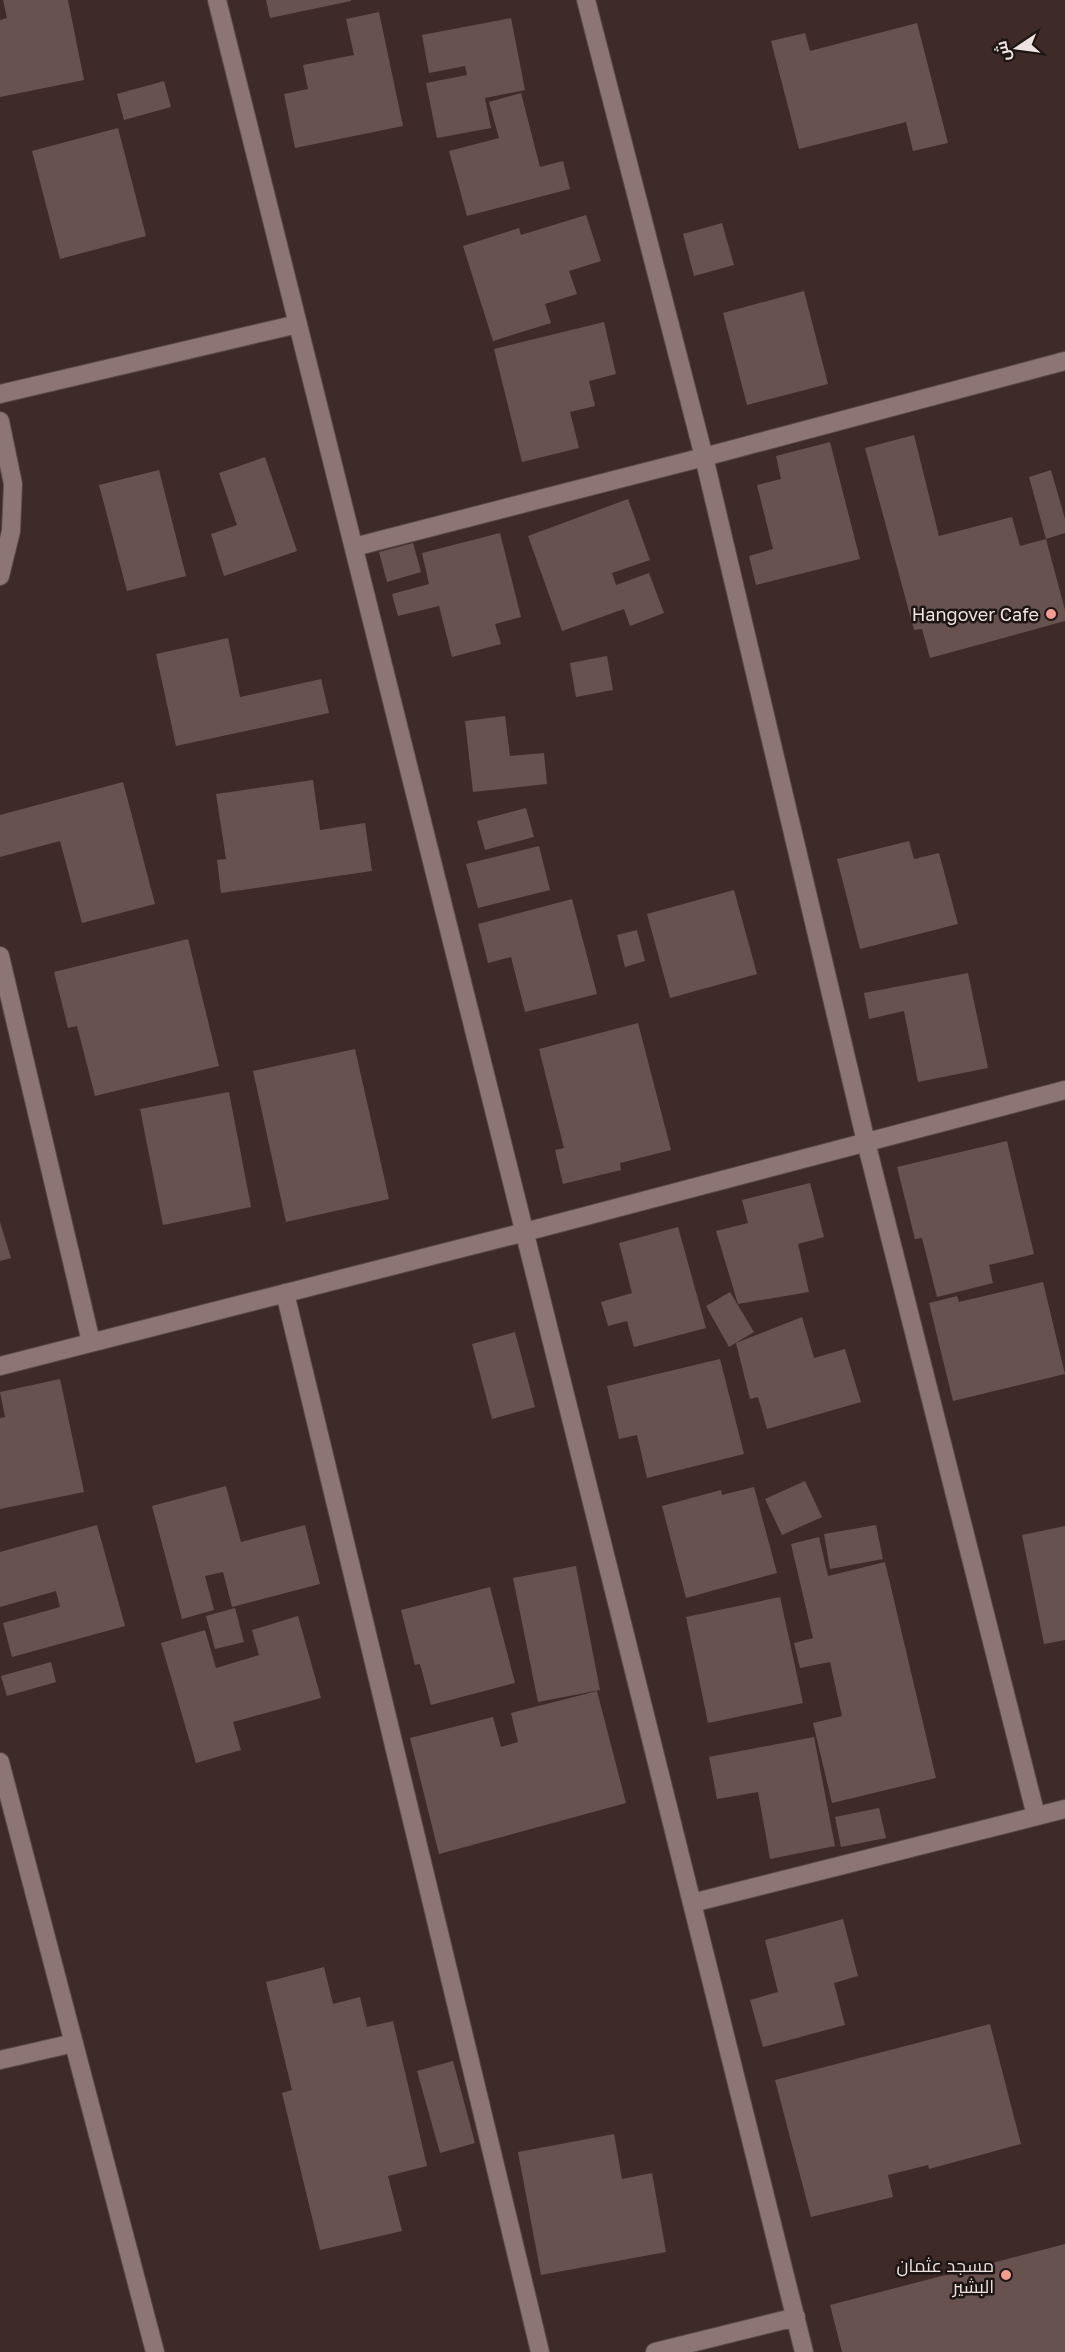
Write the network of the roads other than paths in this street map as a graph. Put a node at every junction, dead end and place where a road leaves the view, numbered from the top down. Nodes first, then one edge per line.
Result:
1 (217, 0) edge
2 (586, 0) edge
3 (298, 324) junction
4 (1065, 361) edge
5 (0, 394) edge
6 (0, 421) edge
7 (704, 458) junction
8 (354, 547) junction
9 (0, 576) edge
10 (0, 956) edge
11 (1065, 1090) edge
12 (866, 1142) junction
13 (525, 1232) junction
14 (285, 1293) junction
15 (91, 1342) junction
16 (0, 1366) edge
17 (0, 1762) edge
18 (1065, 1809) edge
19 (1036, 1816) junction
20 (692, 1903) junction
21 (74, 2043) junction
22 (0, 2060) edge
23 (796, 2317) junction
24 (155, 2352) edge
25 (540, 2352) edge
26 (655, 2352) edge
27 (804, 2352) edge

1 - 3 street
2 - 7 street
3 - 5 street
3 - 8 street
4 - 7 street
6 - 9 street
7 - 8 street
7 - 12 street
8 - 13 street
10 - 15 street
11 - 12 street
12 - 13 street
12 - 19 street
13 - 14 street
13 - 20 street
14 - 15 street
14 - 25 street
15 - 16 street
17 - 21 street
18 - 19 street
19 - 20 street
20 - 23 street
21 - 22 street
21 - 24 street
23 - 26 street
23 - 27 street

